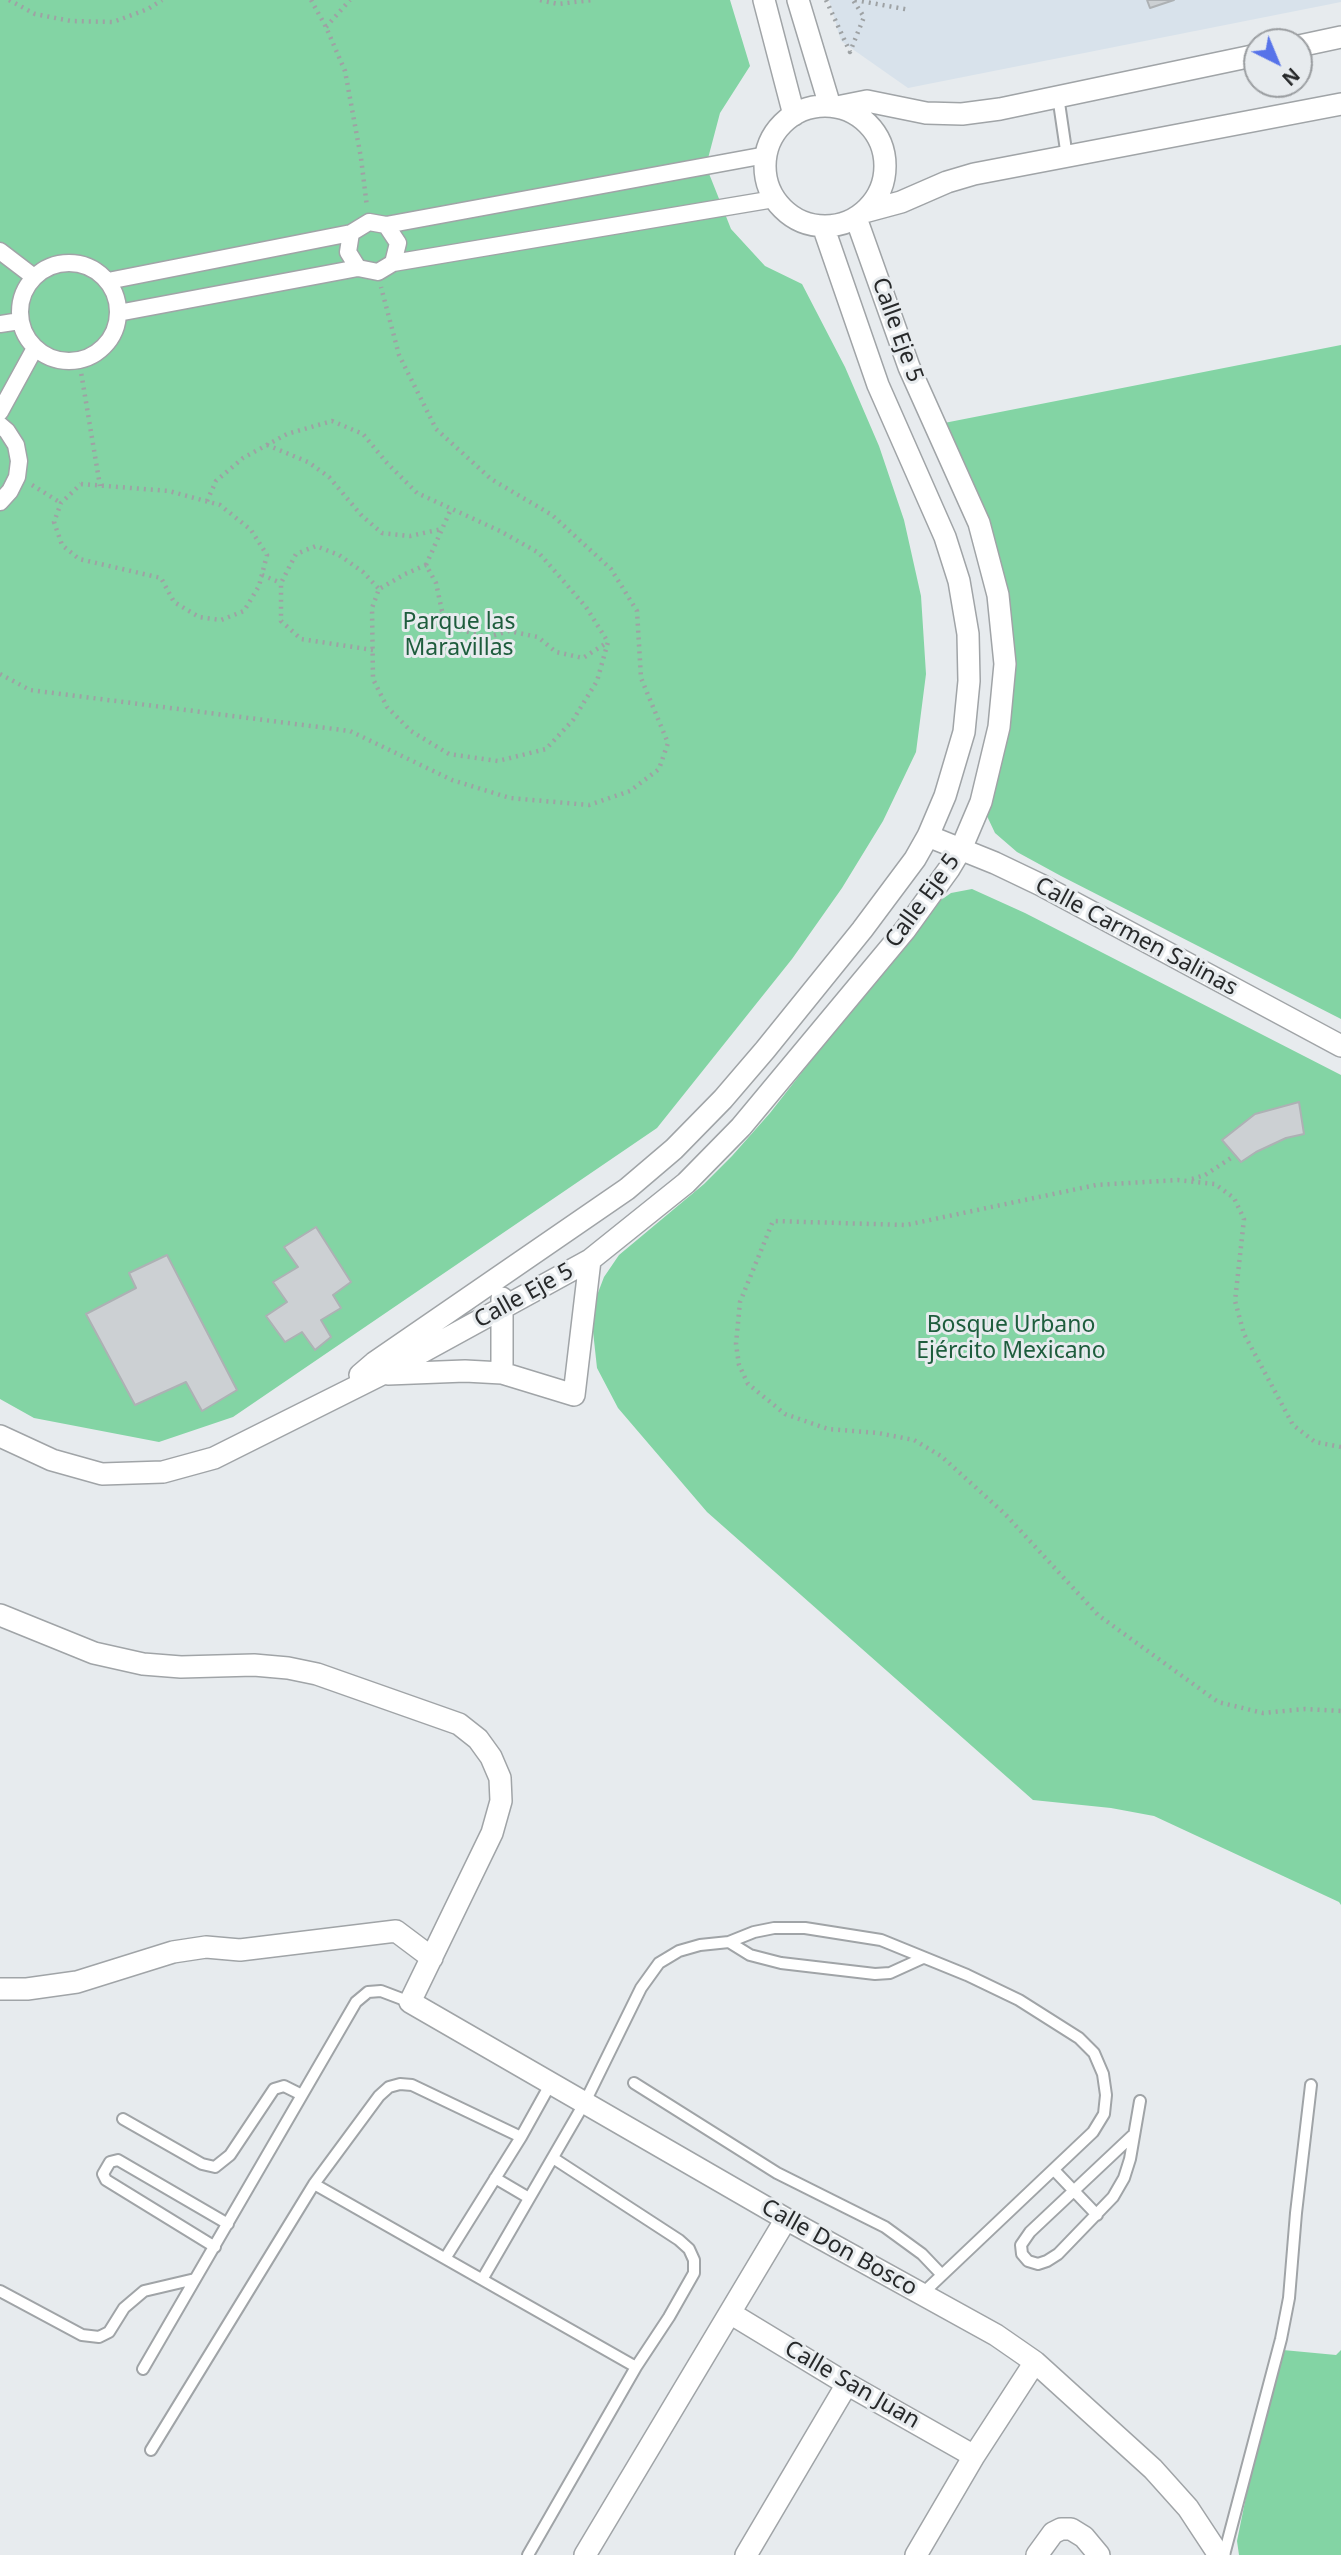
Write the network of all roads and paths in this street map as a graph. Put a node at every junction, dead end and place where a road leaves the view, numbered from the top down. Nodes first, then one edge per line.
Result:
1 (9, 0) edge
2 (162, 0) edge
3 (311, 0) edge
4 (351, 0) edge
5 (540, 0) edge
6 (592, 0) edge
7 (764, 0) edge
8 (798, 0) edge
9 (826, 0) edge
10 (854, 0) edge
11 (909, 10) dead end
12 (326, 27) junction
13 (1341, 37) edge
14 (1313, 43) edge
15 (1243, 58) edge
16 (1058, 96) junction
17 (1341, 104) edge
18 (834, 107) junction
19 (794, 114) junction
20 (766, 155) junction
21 (1067, 157) junction
22 (774, 199) junction
23 (860, 215) junction
24 (369, 222) junction
25 (386, 225) junction
26 (823, 226) junction
27 (351, 233) junction
28 (0, 251) edge
29 (393, 263) junction
30 (358, 268) junction
31 (378, 272) junction
32 (34, 277) junction
33 (108, 281) junction
34 (118, 313) junction
35 (20, 321) junction
36 (0, 324) edge
37 (35, 348) junction
38 (79, 360) junction
39 (0, 412) edge
40 (0, 425) edge
41 (266, 445) junction
42 (17, 477) junction
43 (100, 485) junction
44 (207, 501) junction
45 (0, 502) edge
46 (61, 503) junction
47 (451, 509) junction
48 (442, 529) junction
49 (426, 565) junction
50 (262, 575) junction
51 (281, 583) junction
52 (379, 589) junction
53 (607, 642) junction
54 (373, 650) junction
55 (0, 674) edge
56 (928, 836) junction
57 (961, 849) junction
58 (1341, 1046) edge
59 (1231, 1158) dead end
60 (1188, 1181) junction
61 (590, 1260) junction
62 (505, 1273) junction
63 (501, 1309) junction
64 (378, 1368) junction
65 (502, 1373) junction
66 (0, 1436) edge
67 (1341, 1447) edge
68 (0, 1615) edge
69 (1341, 1712) edge
70 (729, 1942) junction
71 (432, 1958) junction
72 (923, 1958) junction
73 (0, 1989) edge
74 (410, 2002) junction
75 (551, 2083) junction
76 (634, 2083) dead end
77 (1311, 2085) dead end
78 (302, 2095) junction
79 (1140, 2101) dead end
80 (585, 2102) junction
81 (122, 2119) dead end
82 (521, 2137) junction
83 (1132, 2137) junction
84 (553, 2158) junction
85 (1054, 2170) junction
86 (495, 2178) junction
87 (314, 2183) junction
88 (1074, 2192) junction
89 (529, 2198) junction
90 (1097, 2215) junction
91 (786, 2219) junction
92 (228, 2224) junction
93 (215, 2246) junction
94 (446, 2257) junction
95 (942, 2275) junction
96 (483, 2278) junction
97 (195, 2280) junction
98 (0, 2291) edge
99 (922, 2294) junction
100 (730, 2313) junction
101 (1035, 2362) junction
102 (636, 2367) junction
103 (143, 2369) dead end
104 (848, 2384) junction
105 (151, 2450) dead end
106 (974, 2456) junction
107 (528, 2555) edge
108 (585, 2555) edge
109 (746, 2555) edge
110 (916, 2555) edge
111 (1037, 2555) edge
112 (1099, 2555) edge
113 (1222, 2555) edge

1 - 2 path
3 - 12 path
4 - 12 path
5 - 6 path
7 - 19 street
8 - 18 street
9 - 10 path
10 - 11 path
12 - 24 path
13 - 14 street
15 - 16 street
16 - 18 street
16 - 21 lane
17 - 21 street
18 - 19 street
18 - 23 street
19 - 20 street
20 - 22 street
20 - 25 street
21 - 23 street
22 - 26 street
22 - 29 street
23 - 26 street
23 - 57 street, Calle Eje 5
24 - 25 street
24 - 27 street
25 - 29 street
26 - 56 street, Calle Eje 5
27 - 30 street
27 - 33 street
28 - 32 street
29 - 31 street
30 - 31 street
30 - 34 street
31 - 55 path
32 - 33 street
32 - 35 street
33 - 34 street
34 - 38 street
35 - 36 street
35 - 37 street
37 - 38 street
37 - 39 street
38 - 43 path
40 - 42 street
41 - 44 path
41 - 47 path
41 - 48 path
42 - 45 street
42 - 46 path
43 - 44 path
43 - 46 path
44 - 50 path
46 - 50 path
47 - 48 path
47 - 53 path
48 - 49 path
49 - 52 path
49 - 53 path
50 - 51 path
51 - 52 path
51 - 54 path
52 - 54 path
53 - 54 path
56 - 57 street, Calle Carmen Salinas
56 - 62 street, Calle Eje 5
57 - 58 street, Calle Carmen Salinas
57 - 61 street, Calle Eje 5
59 - 60 path
60 - 67 path
60 - 69 path
61 - 63 street, Calle Eje 5
61 - 65 street
62 - 63 street
62 - 64 street, Calle Eje 5
63 - 64 street, Calle Eje 5
63 - 65 street
64 - 65 street
64 - 66 street
68 - 71 street
70 - 72 lane
70 - 72 lane
70 - 80 lane
71 - 73 street
71 - 74 street
72 - 85 lane
74 - 75 street, Calle Don Bosco
74 - 78 lane
75 - 80 street, Calle Don Bosco
75 - 82 lane
76 - 95 lane
77 - 113 lane
78 - 81 lane
78 - 92 lane
79 - 83 lane
80 - 84 lane
80 - 91 street, Calle Don Bosco
82 - 86 lane
82 - 87 lane
83 - 88 lane
83 - 90 lane
84 - 89 lane
84 - 102 lane
85 - 88 lane
85 - 95 lane
86 - 89 lane
86 - 94 lane
87 - 94 lane
87 - 105 lane
88 - 90 lane
88 - 90 lane
89 - 96 lane
91 - 99 street, Calle Don Bosco
91 - 100 street
92 - 93 lane
92 - 93 lane
93 - 97 lane
94 - 96 lane
95 - 99 lane
96 - 102 lane
97 - 98 lane
97 - 103 lane
99 - 101 street, Calle Don Bosco
100 - 104 street, Calle San Juan
100 - 108 street
101 - 106 street
101 - 113 street, Calle Don Bosco
102 - 107 lane
104 - 106 street, Calle San Juan
104 - 109 street
106 - 110 street
111 - 112 street

